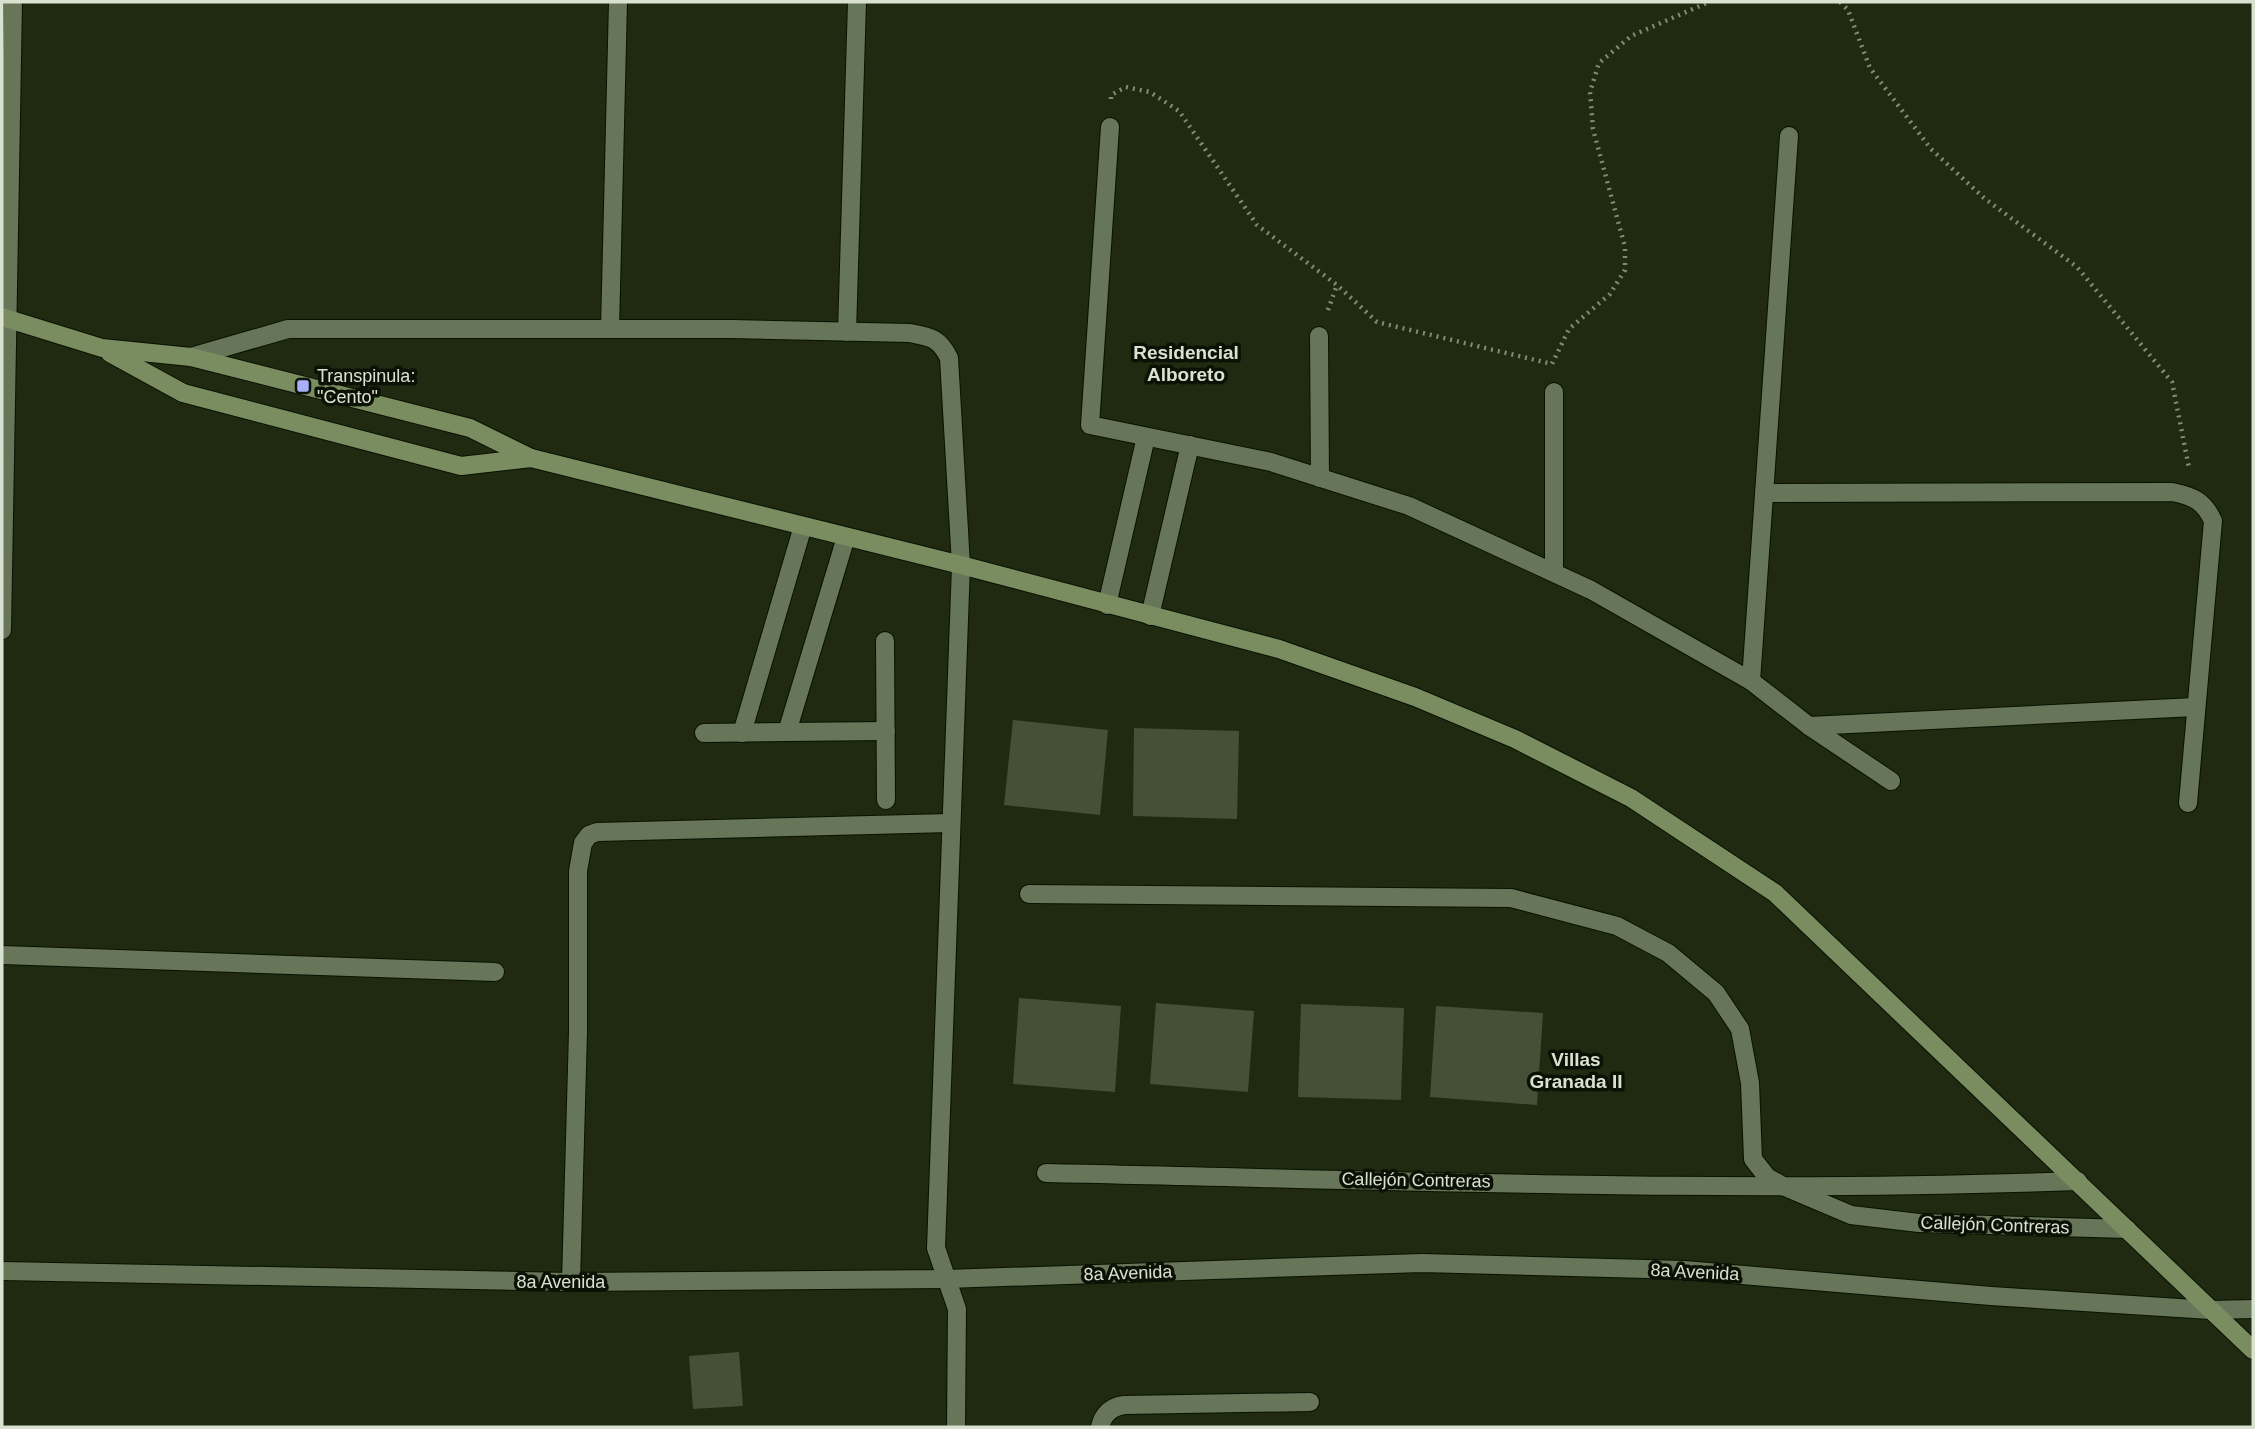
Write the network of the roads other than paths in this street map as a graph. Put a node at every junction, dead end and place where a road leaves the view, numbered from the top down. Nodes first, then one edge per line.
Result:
1 (13, 2) edge
2 (618, 2) edge
3 (858, 2) edge
4 (1110, 127) road end
5 (1789, 136) dead end
6 (4, 318) edge
7 (610, 329) junction
8 (847, 332) junction
9 (1319, 336) dead end
10 (102, 348) junction
11 (191, 357) junction
12 (1554, 391) dead end
13 (1146, 437) junction
14 (1190, 446) junction
15 (531, 458) junction
16 (1320, 478) junction
17 (1764, 493) junction
18 (803, 526) junction
19 (846, 537) junction
20 (961, 565) junction
21 (1554, 572) junction
22 (3, 586) edge
23 (1107, 605) junction
24 (1150, 616) junction
25 (2, 629) edge
26 (885, 641) dead end
27 (1751, 681) junction
28 (2195, 706) junction
29 (1810, 726) junction
30 (886, 731) junction
31 (787, 732) junction
32 (704, 733) dead end
33 (742, 733) junction
34 (1891, 781) dead end
35 (886, 800) dead end
36 (2188, 803) dead end
37 (950, 823) junction
38 (1029, 894) dead end
39 (2, 955) edge
40 (495, 972) dead end
41 (1046, 1173) dead end
42 (2078, 1181) junction
43 (1785, 1187) junction
44 (2127, 1229) junction
45 (2, 1271) edge
46 (946, 1279) junction
47 (571, 1282) junction
48 (2253, 1309) edge
49 (2210, 1310) junction
50 (2253, 1350) edge
51 (1310, 1402) dead end
52 (956, 1427) edge
53 (1100, 1427) edge

1 - 6 street
2 - 7 street
3 - 8 street
4 - 13 street
5 - 17 street
6 - 10 main road
6 - 22 street
7 - 8 street
7 - 11 street
8 - 20 street
9 - 16 street
10 - 11 main road
10 - 15 main road
11 - 15 main road
12 - 21 street
13 - 14 street
13 - 23 street
14 - 16 street
14 - 24 street
15 - 18 main road
16 - 21 street
17 - 27 street
17 - 28 street
18 - 19 main road
18 - 33 street
19 - 20 main road
19 - 31 street
20 - 23 main road
20 - 37 street
21 - 27 street
22 - 25 street
23 - 24 main road
24 - 42 main road
26 - 30 street
27 - 29 street
28 - 29 street
28 - 36 street
29 - 34 street
30 - 31 street
30 - 35 street
31 - 33 street
32 - 33 street
37 - 46 street
37 - 47 street
38 - 43 street
39 - 40 street
41 - 43 street, Callejón Contreras
42 - 43 street, Callejón Contreras
42 - 44 main road
43 - 44 street, Callejón Contreras
44 - 49 main road
45 - 47 street, 8a Avenida
46 - 47 street, 8a Avenida
46 - 49 street, 8a Avenida
46 - 52 street
48 - 49 street, 8a Avenida
49 - 50 main road
51 - 53 street

